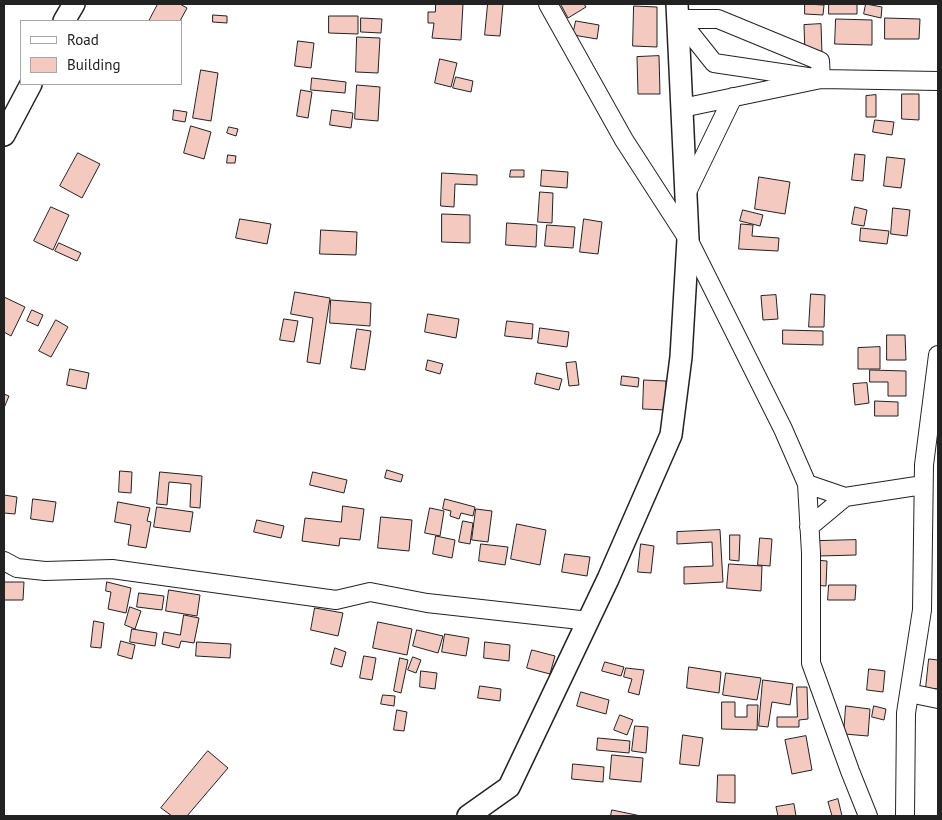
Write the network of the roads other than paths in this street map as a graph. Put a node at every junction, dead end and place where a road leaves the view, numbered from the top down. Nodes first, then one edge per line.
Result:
1 (74, 4) edge
2 (548, 4) edge
3 (678, 11) edge
4 (65, 20) edge
5 (821, 79) junction
6 (938, 81) edge
7 (30, 85) edge
8 (732, 97) junction
9 (682, 108) junction
10 (4, 135) edge
11 (686, 194) junction
12 (688, 240) junction
13 (938, 355) edge
14 (932, 446) edge
15 (806, 484) junction
16 (923, 485) junction
17 (845, 497) junction
18 (809, 527) junction
19 (4, 561) edge
20 (588, 621) junction
21 (909, 693) junction
22 (938, 699) edge
23 (468, 816) edge
24 (868, 816) edge
25 (905, 816) edge

1 - 4 street
2 - 12 street
3 - 5 street
3 - 5 street
3 - 9 street
5 - 6 street
5 - 8 street
7 - 10 street
8 - 9 street
8 - 11 street
9 - 11 street
11 - 12 street
12 - 15 street
12 - 20 street
13 - 14 street
14 - 16 street
15 - 17 street
15 - 18 street
16 - 17 street
16 - 21 street
17 - 18 street
18 - 24 street
19 - 20 street
20 - 23 street
21 - 22 street
21 - 25 street

